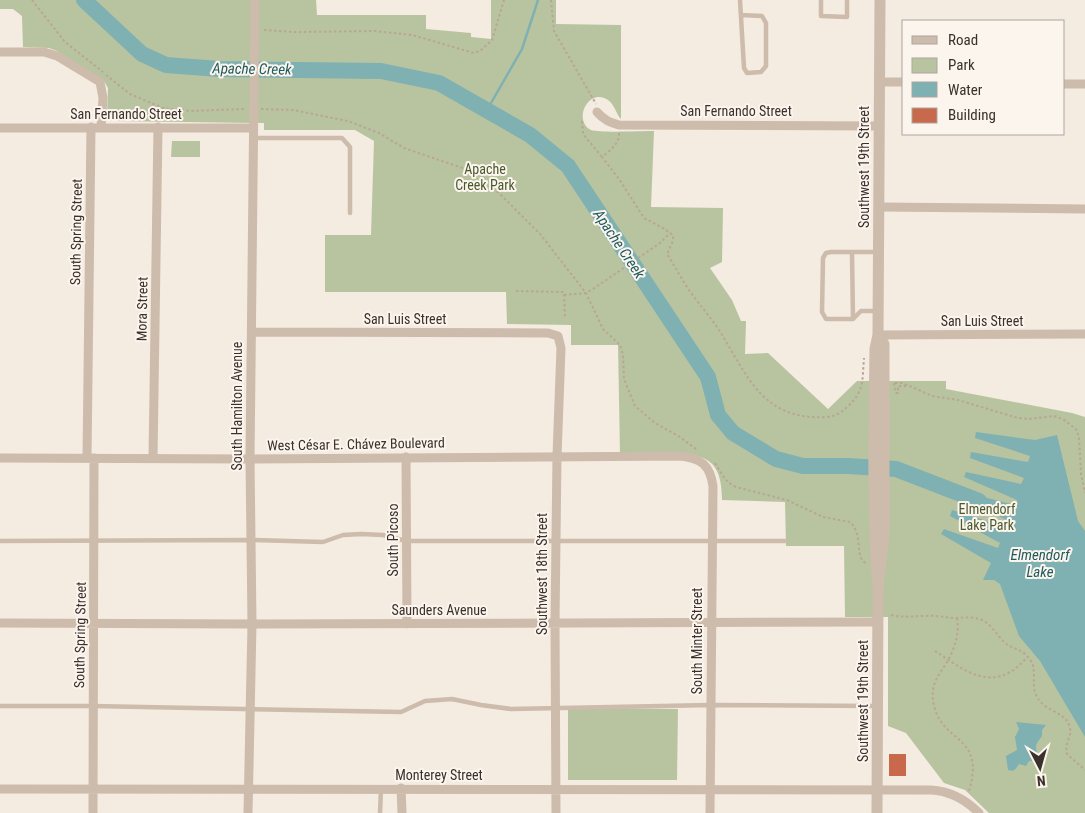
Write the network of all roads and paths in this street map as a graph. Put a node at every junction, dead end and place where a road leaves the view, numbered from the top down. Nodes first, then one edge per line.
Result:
1 (32, 0) edge
2 (255, 0) edge
3 (504, 0) edge
4 (551, 0) edge
5 (740, 0) edge
6 (821, 0) edge
7 (847, 0) edge
8 (880, 0) edge
9 (741, 14) junction
10 (255, 33) junction
11 (0, 52) edge
12 (879, 82) junction
13 (902, 82) edge
14 (1065, 84) edge
15 (1085, 84) edge
16 (245, 109) dead end
17 (260, 109) dead end
18 (597, 112) joint
19 (582, 121) dead end
20 (879, 126) junction
21 (91, 127) junction
22 (101, 127) junction
23 (158, 127) junction
24 (0, 128) edge
25 (253, 128) junction
26 (619, 133) dead end
27 (253, 138) junction
28 (602, 157) junction
29 (879, 207) junction
30 (1085, 209) edge
31 (350, 212) dead end
32 (670, 233) junction
33 (852, 252) junction
34 (879, 252) junction
35 (516, 291) dead end
36 (586, 293) junction
37 (564, 295) junction
38 (878, 311) junction
39 (565, 319) dead end
40 (853, 319) junction
41 (252, 332) junction
42 (1085, 334) edge
43 (878, 335) junction
44 (558, 336) joint
45 (864, 356) dead end
46 (891, 383) dead end
47 (895, 383) junction
48 (910, 386) junction
49 (701, 452) dead end
50 (557, 456) junction
51 (406, 457) junction
52 (0, 458) edge
53 (91, 458) junction
54 (153, 458) junction
55 (250, 459) junction
56 (711, 459) dead end
57 (708, 469) joint
58 (1085, 493) edge
59 (94, 540) junction
60 (251, 540) junction
61 (556, 540) junction
62 (0, 541) edge
63 (406, 541) junction
64 (712, 541) junction
65 (785, 541) dead end
66 (868, 564) dead end
67 (891, 615) dead end
68 (957, 618) junction
69 (711, 622) junction
70 (878, 622) junction
71 (0, 623) edge
72 (555, 623) junction
73 (94, 624) junction
74 (252, 624) junction
75 (407, 624) junction
76 (935, 651) dead end
77 (1028, 657) junction
78 (948, 659) junction
79 (711, 705) junction
80 (0, 706) edge
81 (93, 706) junction
82 (878, 706) junction
83 (556, 707) junction
84 (250, 708) junction
85 (1085, 770) edge
86 (381, 788) junction
87 (401, 788) junction
88 (557, 788) junction
89 (0, 789) edge
90 (94, 789) junction
91 (249, 789) junction
92 (711, 789) junction
93 (878, 789) junction
94 (969, 791) dead end
95 (93, 813) edge
96 (248, 813) edge
97 (380, 813) edge
98 (402, 813) edge
99 (556, 813) edge
100 (710, 813) edge
101 (877, 813) edge
102 (978, 813) edge

1 - 16 path
2 - 10 street, South Hamilton Avenue
3 - 10 path
4 - 18 path
5 - 9 lane
6 - 7 lane
8 - 12 street, Southwest 19th Street
9 - 9 lane
10 - 25 street, South Hamilton Avenue
11 - 22 street
12 - 13 street
12 - 20 street, Southwest 19th Street
14 - 15 street
17 - 36 path
18 - 20 street, San Fernando Street
19 - 28 path
20 - 29 street, Southwest 19th Street
21 - 22 street, San Fernando Street
21 - 24 street, San Fernando Street
21 - 53 street, South Spring Street
22 - 23 street, San Fernando Street
23 - 25 street, San Fernando Street
23 - 54 street, Mora Street
25 - 27 street, South Hamilton Avenue
26 - 28 path
27 - 31 lane
27 - 41 street, South Hamilton Avenue
28 - 32 path
29 - 30 street
29 - 34 street, Southwest 19th Street
32 - 36 path
32 - 45 path
33 - 34 lane
33 - 40 lane
33 - 40 lane
34 - 38 street, Southwest 19th Street
35 - 37 path
36 - 37 path
36 - 49 path
37 - 39 path
38 - 40 lane
38 - 43 street, Southwest 19th Street
41 - 44 street, San Luis Street
41 - 55 street, South Hamilton Avenue
42 - 43 street, San Luis Street
43 - 70 street, Southwest 19th Street
44 - 50 street, Southwest 18th Street
46 - 47 path
47 - 48 path
47 - 48 path
48 - 58 path
50 - 51 street, West César E. Chávez Boulevard
50 - 57 street, West César E. Chávez Boulevard
50 - 61 street, Southwest 18th Street
51 - 55 street, West César E. Chávez Boulevard
51 - 63 street, South Picoso
52 - 53 street, West César E. Chávez Boulevard
53 - 54 street, West César E. Chávez Boulevard
53 - 59 street, South Spring Street
54 - 55 street, West César E. Chávez Boulevard
55 - 60 street, South Hamilton Avenue
56 - 66 path
57 - 64 street, South Minter Street
59 - 60 lane
59 - 62 lane
59 - 73 street, South Spring Street
60 - 63 lane
60 - 74 street, South Hamilton Avenue
61 - 63 lane
61 - 64 lane
61 - 72 street, Southwest 18th Street
63 - 75 street, South Picoso
64 - 65 lane
64 - 69 street, South Minter Street
67 - 68 path
68 - 77 path
68 - 78 path
69 - 70 street, Saunders Avenue
69 - 72 street, Saunders Avenue
69 - 79 street, South Minter Street
70 - 82 street, Southwest 19th Street
71 - 73 street, Saunders Avenue
72 - 75 street, Saunders Avenue
72 - 83 street, Southwest 18th Street
73 - 74 street, Saunders Avenue
73 - 81 street, South Spring Street
74 - 75 street, Saunders Avenue
74 - 84 street, South Hamilton Avenue
76 - 78 path
77 - 78 path
77 - 85 path
78 - 94 path
79 - 82 lane
79 - 83 lane
79 - 92 street, South Minter Street
80 - 81 lane
81 - 84 lane
81 - 90 street, South Spring Street
82 - 93 street, Southwest 19th Street
83 - 84 lane
83 - 88 street, Southwest 18th Street
84 - 91 street, South Hamilton Avenue
86 - 87 street, Monterey Street
86 - 91 street, Monterey Street
86 - 97 lane
87 - 88 street, Monterey Street
87 - 98 street
88 - 92 street, Monterey Street
88 - 99 street, Southwest 18th Street
89 - 90 street, Monterey Street
90 - 91 street, Monterey Street
90 - 95 street, South Spring Street
91 - 96 street, South Hamilton Avenue
92 - 93 street, Monterey Street
92 - 100 street, South Minter Street
93 - 101 street, Southwest 19th Street
93 - 102 street, Monterey Street

